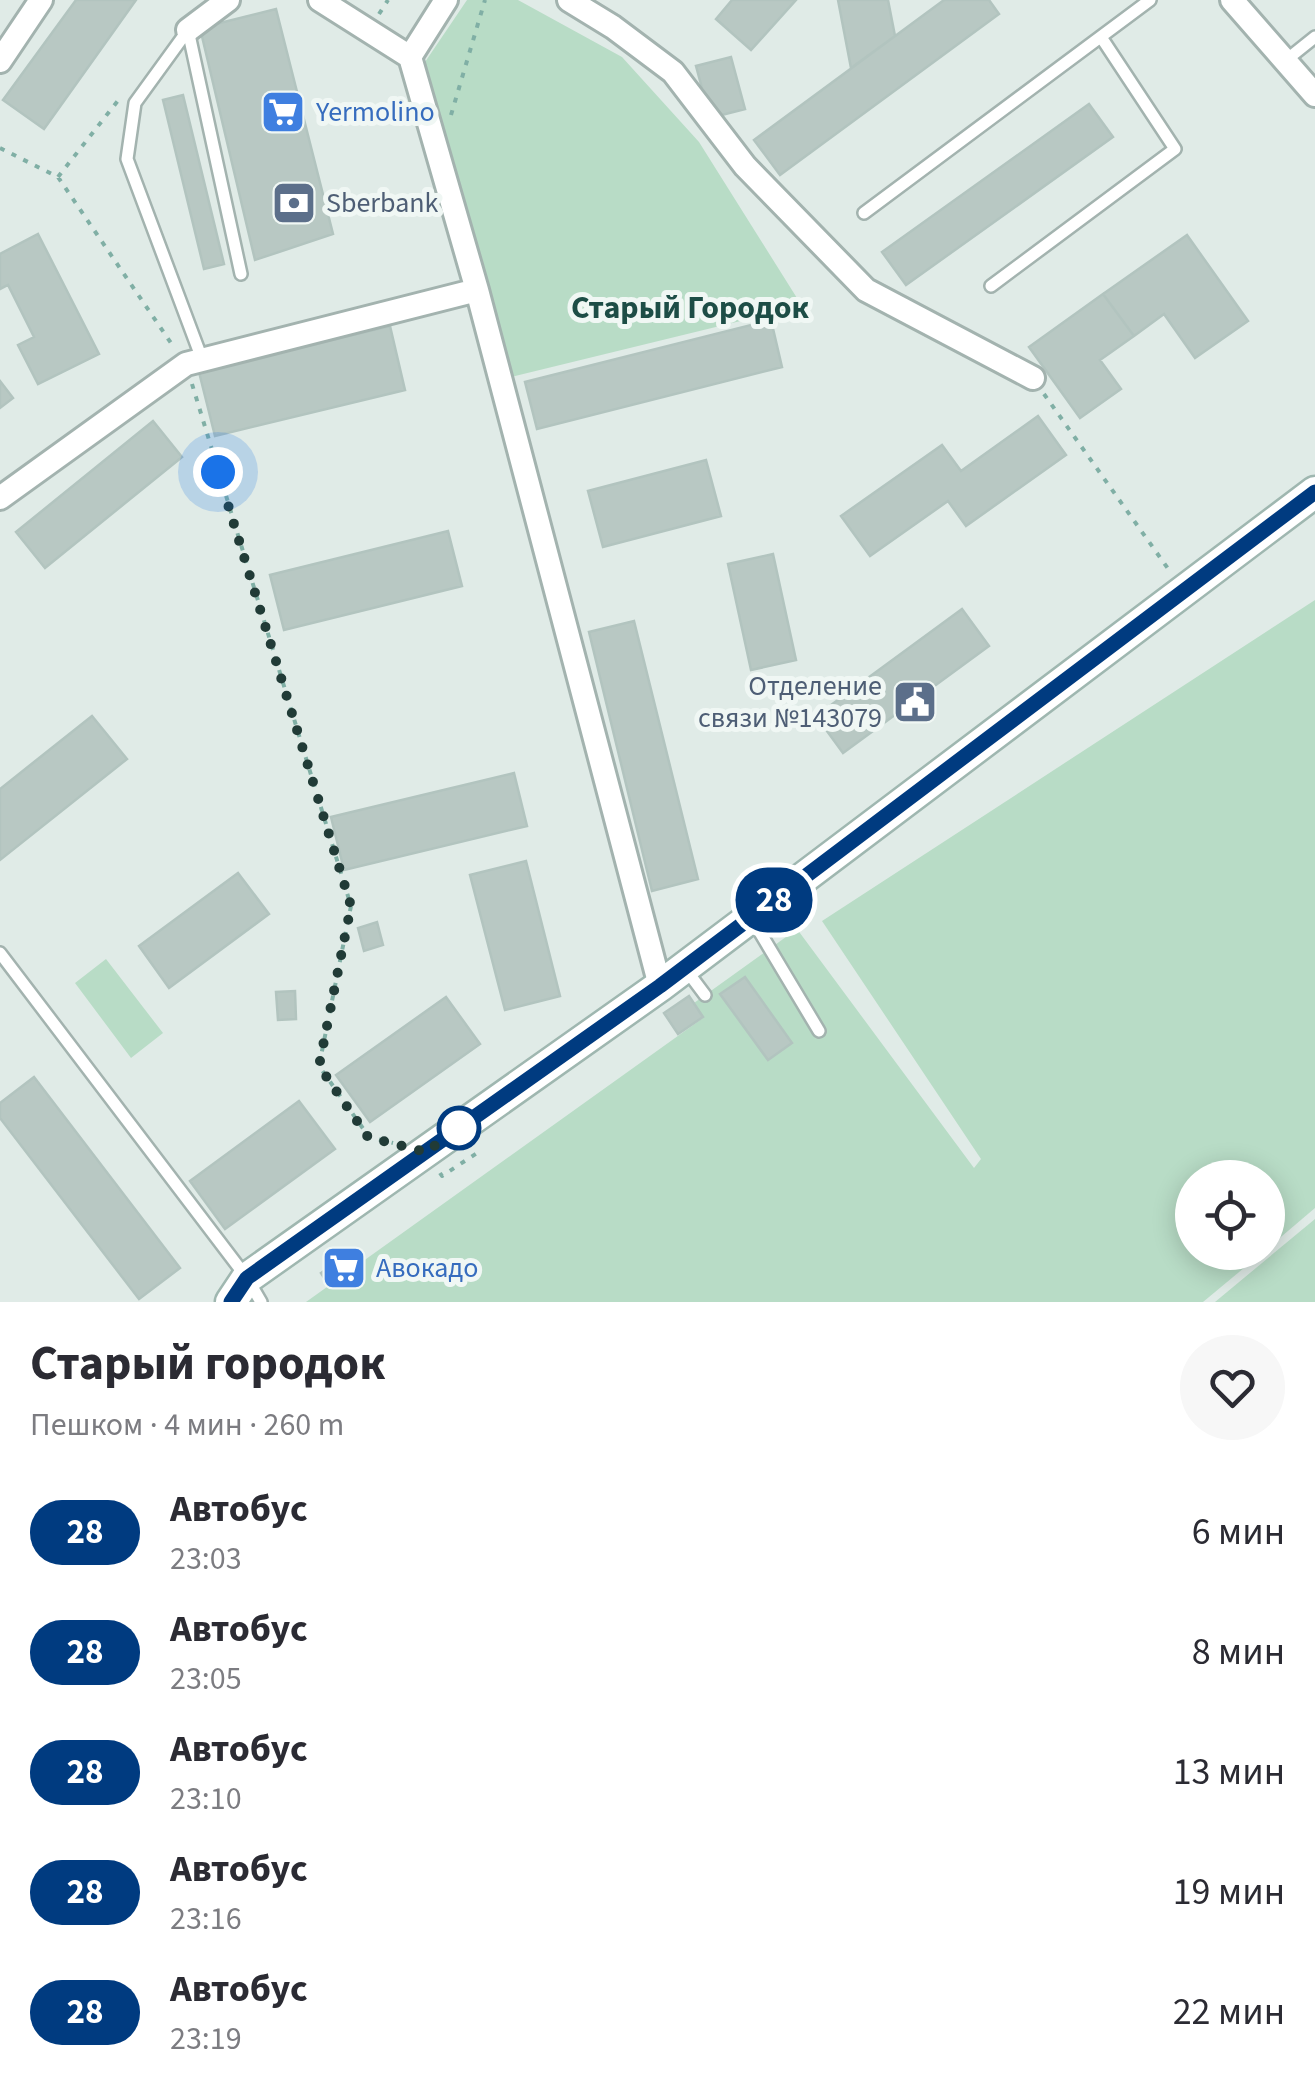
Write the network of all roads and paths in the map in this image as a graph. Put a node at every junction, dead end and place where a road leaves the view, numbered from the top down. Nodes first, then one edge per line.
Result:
1 (41, 0) edge
2 (228, 0) edge
3 (320, 0) edge
4 (446, 0) edge
5 (486, 0) edge
6 (569, 0) edge
7 (1150, 0) edge
8 (1232, 0) edge
9 (188, 30) junction
10 (1101, 37) junction
11 (1315, 37) edge
12 (410, 57) junction
13 (0, 60) edge
14 (1284, 60) junction
15 (1315, 95) edge
16 (0, 148) edge
17 (438, 156) junction
18 (864, 213) dead end
19 (241, 274) dead end
20 (990, 286) dead end
21 (477, 290) junction
22 (194, 362) junction
23 (1033, 378) joint
24 (1315, 492) edge
25 (0, 498) edge
26 (1184, 591) junction
27 (751, 918) junction
28 (0, 953) edge
29 (684, 968) junction
30 (660, 986) junction
31 (705, 995) dead end
32 (819, 1031) dead end
33 (426, 1152) junction
34 (477, 1152) dead end
35 (246, 1294) edge
36 (215, 1302) edge

1 - 13 street
2 - 9 street
3 - 12 street
4 - 12 street
5 - 17 path
6 - 23 street
7 - 10 lane
8 - 14 street
9 - 19 lane
9 - 22 lane
10 - 18 lane
10 - 20 lane
11 - 14 lane
12 - 17 street
14 - 15 street
16 - 22 path
17 - 21 street
21 - 22 street
21 - 30 street
22 - 25 street
22 - 33 path
23 - 26 path
24 - 26 main road
26 - 27 main road
27 - 29 main road
27 - 32 lane
28 - 35 lane
29 - 30 main road
29 - 31 lane
30 - 33 main road
33 - 34 path
33 - 35 main road
35 - 36 street

